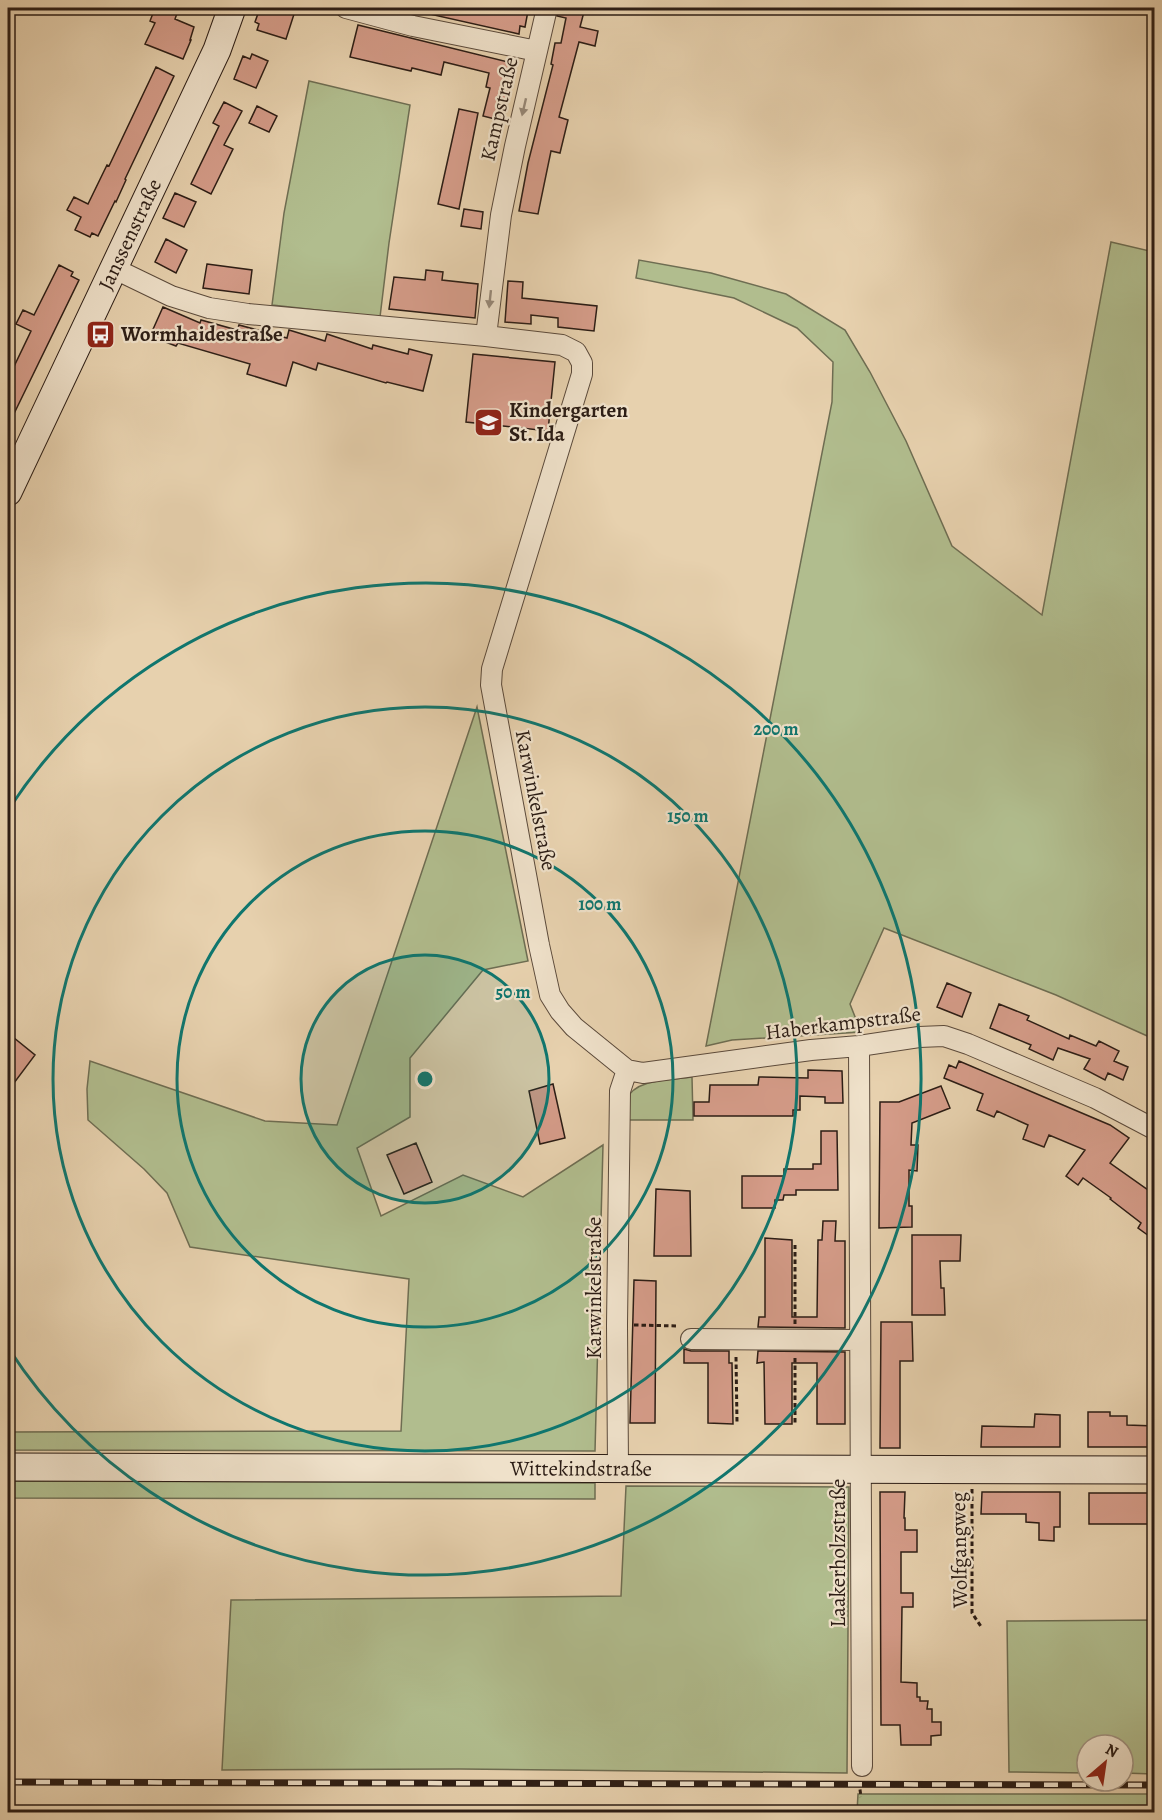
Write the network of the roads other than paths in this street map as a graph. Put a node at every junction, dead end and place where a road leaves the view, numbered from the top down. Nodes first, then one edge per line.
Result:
1 (232, 8) edge
2 (346, 8) edge
3 (547, 8) edge
4 (537, 51) junction
5 (113, 268) junction
6 (486, 336) junction
7 (8, 492) edge
8 (859, 1046) junction
9 (627, 1070) junction
10 (1155, 1129) edge
11 (692, 1340) road end
12 (860, 1340) junction
13 (8, 1467) edge
14 (618, 1468) junction
15 (861, 1468) junction
16 (1155, 1470) edge
17 (862, 1766) dead end

1 - 5 main road, Janssenstraße
2 - 4 street, Kampstraße
3 - 4 street
4 -> 6 street, Kampstraße
5 - 6 street
5 - 7 main road, Janssenstraße
6 - 9 street, Karwinkelstraße
8 - 9 street, Haberkampstraße
8 - 10 street, Haberkampstraße
8 - 12 street, Laakerholzstraße
9 - 14 street, Karwinkelstraße
11 - 12 street
12 - 15 street, Laakerholzstraße
13 - 14 main road, Wittekindstraße
14 - 15 main road, Wittekindstraße
15 - 16 main road, Wittekindstraße
15 - 17 street, Laakerholzstraße

